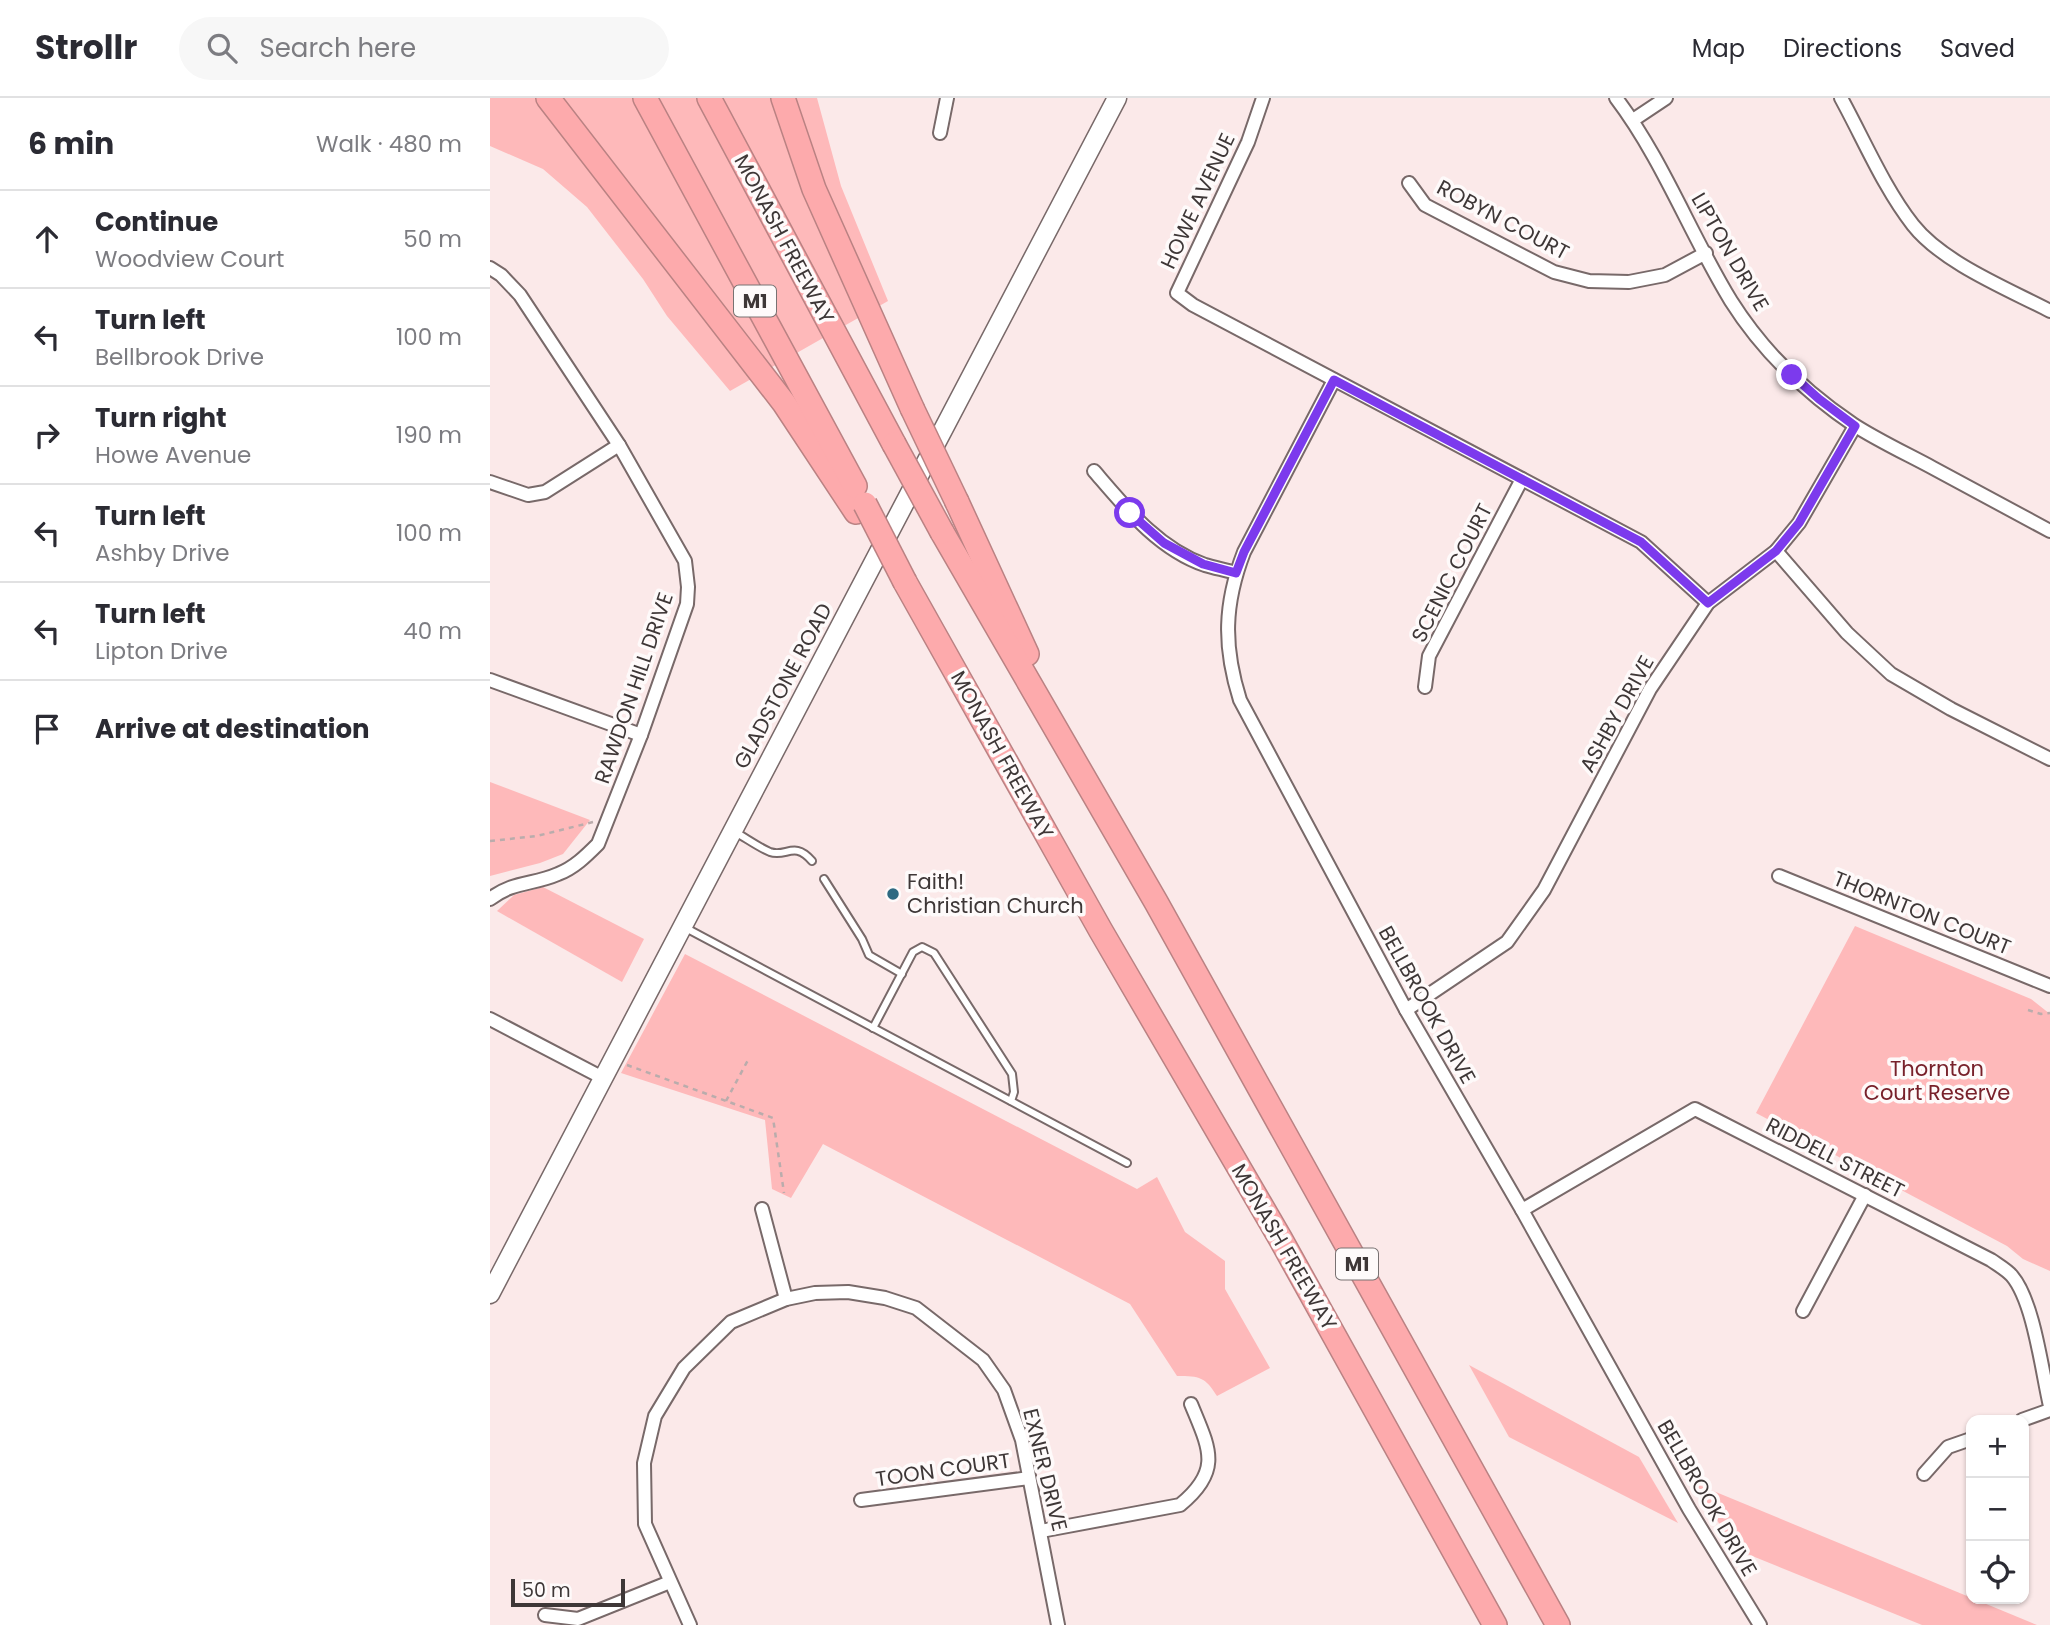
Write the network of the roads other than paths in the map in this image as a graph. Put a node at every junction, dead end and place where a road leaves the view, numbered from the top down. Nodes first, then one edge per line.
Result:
1 (546, 98) edge
2 (645, 98) edge
3 (709, 98) edge
4 (783, 98) edge
5 (947, 98) edge
6 (1117, 98) edge
7 (1263, 98) edge
8 (1616, 98) edge
9 (1666, 98) edge
10 (1841, 98) edge
11 (1633, 120) junction
12 (940, 133) dead end
13 (1409, 183) dead end
14 (1706, 253) junction
15 (490, 268) edge
16 (2050, 312) edge
17 (1334, 380) junction
18 (1855, 426) junction
19 (619, 445) junction
20 (1094, 471) dead end
21 (1522, 479) junction
22 (490, 482) edge
23 (860, 508) junction
24 (2050, 531) edge
25 (1776, 551) junction
26 (1236, 573) junction
27 (1708, 603) junction
28 (490, 680) edge
29 (1425, 687) dead end
30 (641, 735) junction
31 (1072, 756) junction
32 (2050, 759) edge
33 (733, 831) junction
34 (812, 861) dead end
35 (1779, 876) dead end
36 (824, 879) dead end
37 (490, 899) edge
38 (683, 926) junction
39 (901, 974) junction
40 (2050, 986) edge
41 (1406, 1010) junction
42 (490, 1019) edge
43 (873, 1028) junction
44 (603, 1078) junction
45 (1010, 1101) junction
46 (1128, 1163) dead end
47 (1865, 1195) junction
48 (762, 1209) dead end
49 (1522, 1210) junction
50 (490, 1294) edge
51 (786, 1299) junction
52 (1803, 1311) dead end
53 (1191, 1404) dead end
54 (2050, 1408) edge
55 (2029, 1417) edge
56 (1966, 1441) edge
57 (1924, 1474) dead end
58 (1029, 1478) junction
59 (861, 1500) dead end
60 (1041, 1531) junction
61 (670, 1582) junction
62 (545, 1615) dead end
63 (690, 1625) edge
64 (1058, 1625) edge
65 (1495, 1625) edge
66 (1558, 1625) edge
67 (1760, 1625) edge

1 - 23 highway
2 - 23 highway, M1
3 - 31 highway, MONASH FREEWAY / M1, bridge
4 - 31 highway, bridge
5 - 12 street
6 - 33 main road, GLADSTONE ROAD
7 - 17 street, HOWE AVENUE
8 - 11 street, LIPTON DRIVE
9 - 11 street
10 - 16 street
11 - 14 street, LIPTON DRIVE
13 - 14 street, ROBYN COURT
14 - 18 street, LIPTON DRIVE
15 - 19 street, RAWDON HILL DRIVE
17 - 21 street, HOWE AVENUE
17 - 26 street, BELLBROOK DRIVE
18 - 24 street, LIPTON DRIVE
18 - 25 street, ASHBY DRIVE
19 - 22 street
19 - 30 street, RAWDON HILL DRIVE
20 - 26 street
21 - 27 street, HOWE AVENUE
21 - 29 street, SCENIC COURT
23 - 65 highway, MONASH FREEWAY / M1, bridge
25 - 27 street, ASHBY DRIVE
25 - 32 street
26 - 41 street, BELLBROOK DRIVE
27 - 41 street, ASHBY DRIVE
28 - 30 street
30 - 37 street, RAWDON HILL DRIVE
31 - 66 highway, MONASH FREEWAY / M1
33 - 34 lane
33 - 38 main road, GLADSTONE ROAD
35 - 40 street, THORNTON COURT
36 - 39 lane
38 - 43 lane
38 - 44 main road, GLADSTONE ROAD
39 - 43 lane
39 - 45 lane
41 - 49 street, BELLBROOK DRIVE
42 - 44 street
43 - 45 lane
44 - 50 main road, GLADSTONE ROAD
45 - 46 lane
47 - 49 street, RIDDELL STREET
47 - 52 street
47 - 54 street, RIDDELL STREET
48 - 51 street
49 - 67 street, BELLBROOK DRIVE
51 - 58 street, EXNER DRIVE
51 - 61 street, EXNER DRIVE
53 - 60 street
54 - 55 street
56 - 57 street
58 - 59 street, TOON COURT
58 - 60 street, EXNER DRIVE
60 - 64 street, EXNER DRIVE
61 - 62 street
61 - 63 street, EXNER DRIVE

